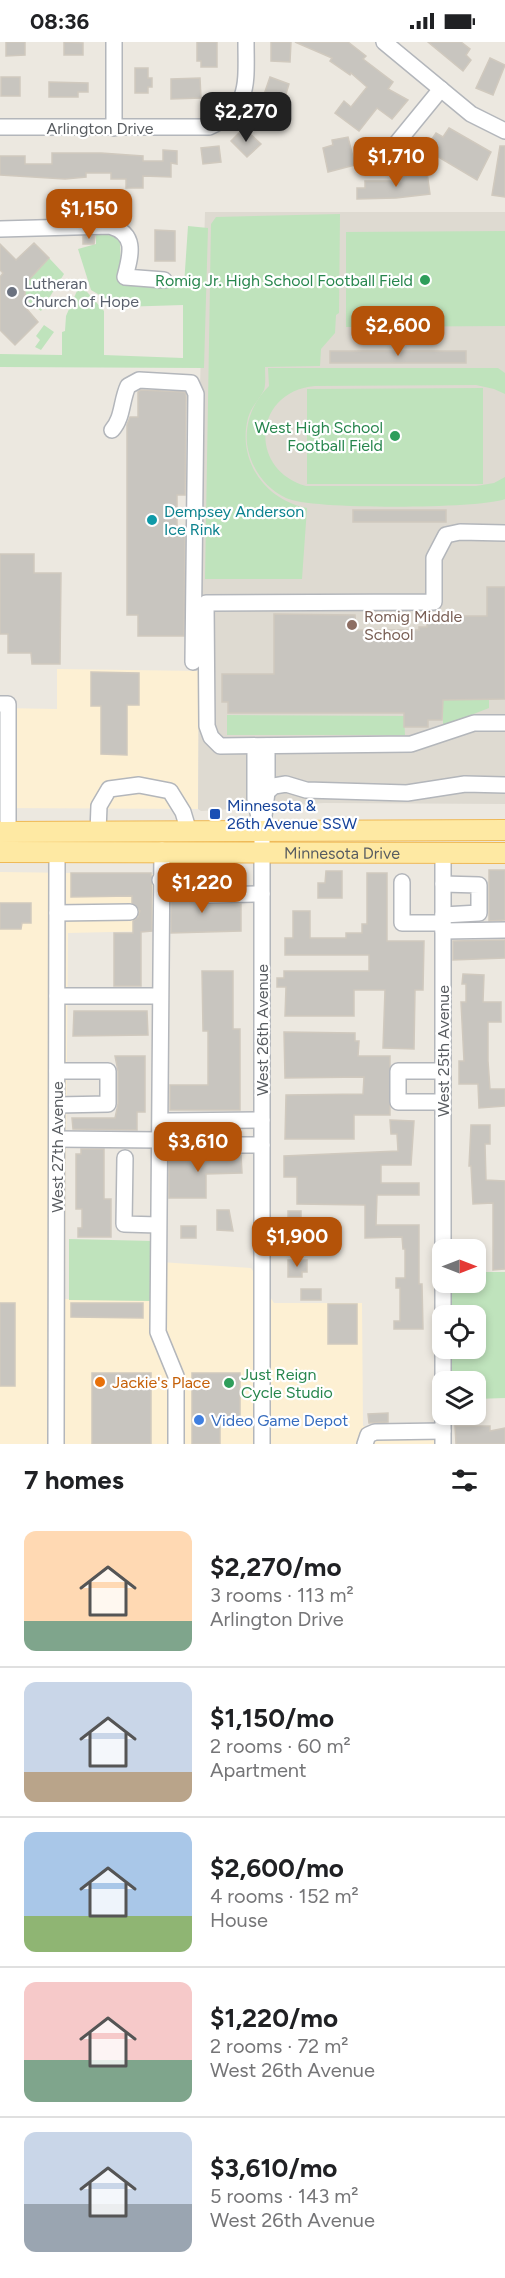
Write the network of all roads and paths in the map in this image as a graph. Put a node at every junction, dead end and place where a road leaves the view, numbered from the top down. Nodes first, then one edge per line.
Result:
1 (114, 42) edge
2 (246, 42) edge
3 (384, 42) edge
4 (441, 89) junction
5 (0, 127) edge
6 (114, 128) junction
7 (505, 131) edge
8 (396, 144) dead end
9 (0, 230) edge
10 (164, 280) dead end
11 (112, 430) dead end
12 (505, 533) edge
13 (193, 662) dead end
14 (0, 704) edge
15 (505, 723) edge
16 (261, 746) junction
17 (505, 785) edge
18 (267, 792) junction
19 (505, 830) edge
20 (4, 832) edge
21 (98, 832) junction
22 (189, 832) junction
23 (262, 832) junction
24 (162, 850) junction
25 (57, 851) junction
26 (0, 852) edge
27 (262, 852) junction
28 (443, 853) junction
29 (505, 853) edge
30 (160, 880) junction
31 (402, 882) dead end
32 (443, 884) junction
33 (262, 894) junction
34 (130, 912) dead end
35 (57, 913) junction
36 (443, 923) junction
37 (505, 930) edge
38 (57, 996) junction
39 (159, 996) junction
40 (57, 1071) junction
41 (443, 1071) junction
42 (443, 1102) junction
43 (57, 1105) junction
44 (262, 1120) junction
45 (168, 1121) dead end
46 (57, 1139) junction
47 (164, 1143) junction
48 (262, 1145) junction
49 (125, 1158) dead end
50 (158, 1225) junction
51 (443, 1239) edge
52 (443, 1438) edge
53 (56, 1444) edge
54 (176, 1444) edge
55 (262, 1444) edge
56 (365, 1444) edge

1 - 6 street
2 - 6 street, Arlington Drive
3 - 4 street
4 - 7 street
4 - 8 street
5 - 6 street, Arlington Drive
9 - 10 street
11 - 13 street
12 - 16 street
14 - 20 street
15 - 16 street
16 - 18 street
16 - 23 street
17 - 18 street
18 - 23 street
19 - 23 main road, Minnesota Drive
20 - 21 main road, Minnesota Drive
21 - 22 main road, Minnesota Drive
21 - 22 street
22 - 23 main road, Minnesota Drive
23 - 27 street, West 26th Avenue
24 - 25 main road, Minnesota Drive
24 - 27 main road, Minnesota Drive
24 - 30 street
25 - 26 main road, Minnesota Drive
25 - 35 street, West 27th Avenue
27 - 28 main road, Minnesota Drive
27 - 33 street, West 26th Avenue
28 - 29 main road, Minnesota Drive
28 - 32 street, West 25th Avenue
30 - 33 street
30 - 39 street
31 - 36 street
32 - 36 street, West 25th Avenue
32 - 36 street
33 - 44 street, West 26th Avenue
34 - 35 street
35 - 38 street, West 27th Avenue
36 - 37 street
36 - 41 street, West 25th Avenue
38 - 39 street
38 - 40 street, West 27th Avenue
39 - 47 street
40 - 43 street, West 27th Avenue
40 - 43 street
41 - 42 street, West 25th Avenue
41 - 42 street
42 - 51 street, West 25th Avenue
43 - 46 street, West 27th Avenue
44 - 45 street
44 - 48 street, West 26th Avenue
46 - 47 street
46 - 53 street, West 27th Avenue
47 - 48 street
47 - 50 street
48 - 55 street, West 26th Avenue
49 - 50 street
50 - 54 street
52 - 56 street

